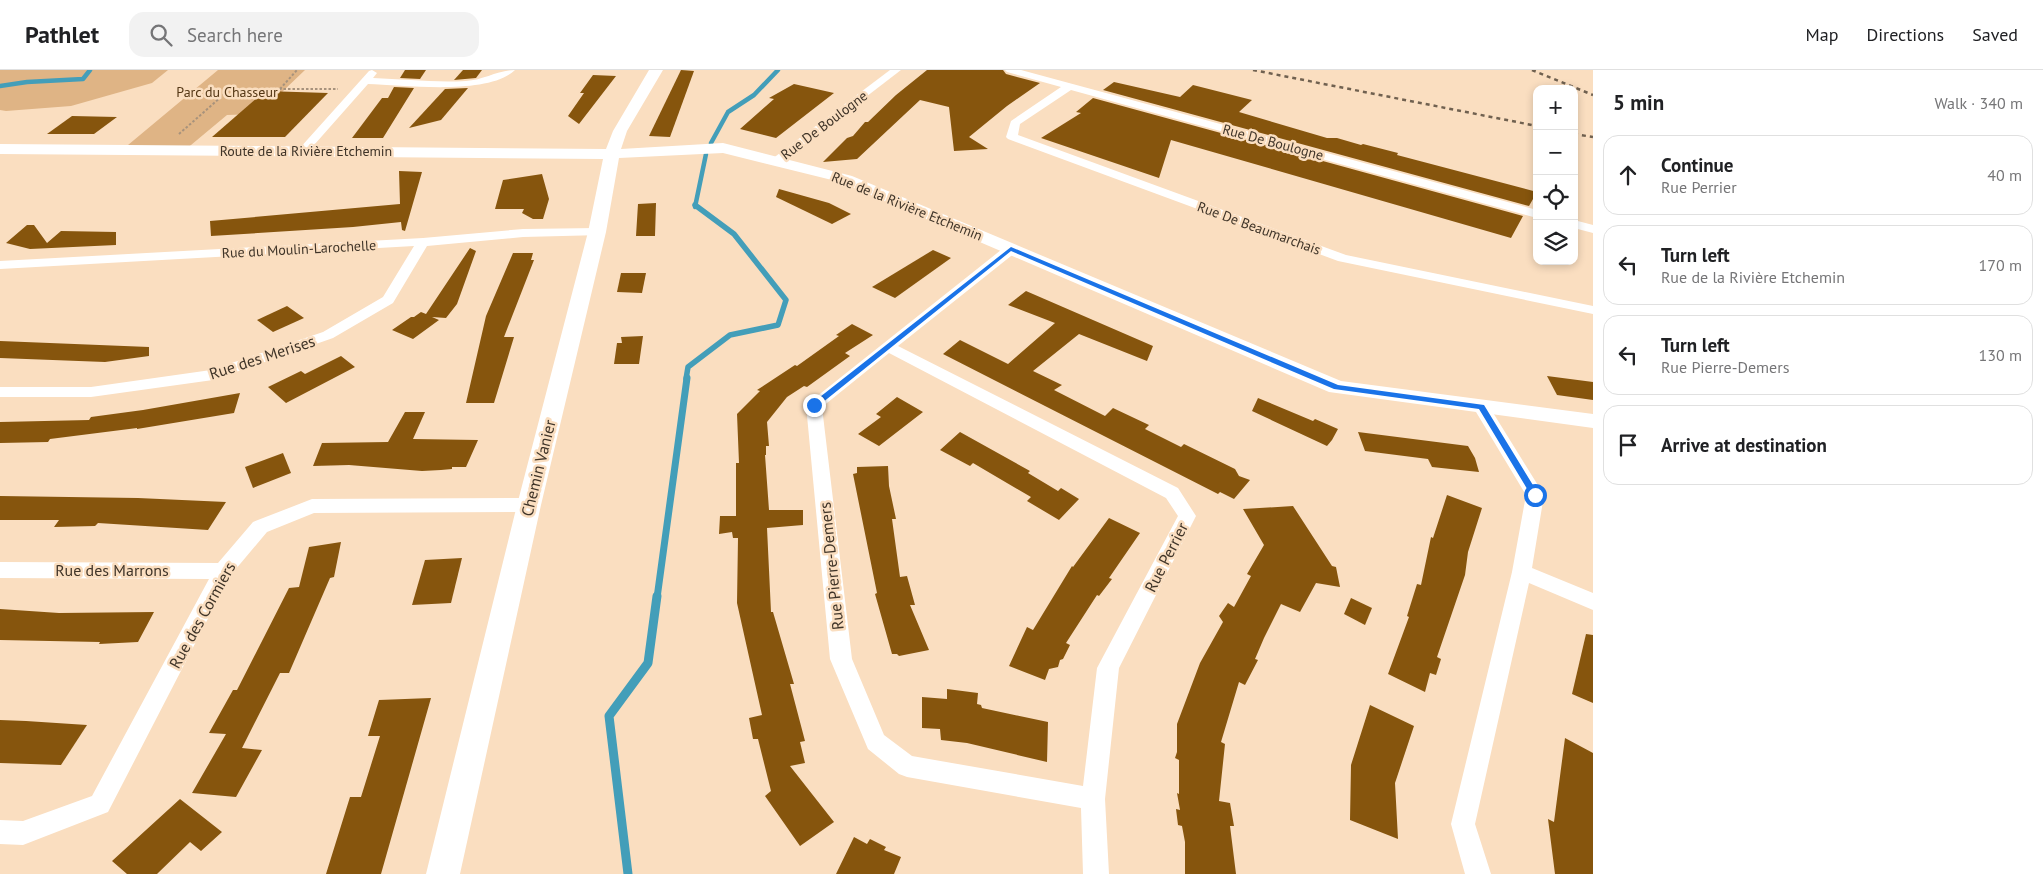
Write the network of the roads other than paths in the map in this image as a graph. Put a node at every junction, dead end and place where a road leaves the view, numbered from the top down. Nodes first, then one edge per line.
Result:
1 (375, 70) edge
2 (510, 70) edge
3 (656, 70) edge
4 (896, 70) edge
5 (1010, 70) edge
6 (362, 85) junction
7 (1070, 86) junction
8 (0, 149) edge
9 (303, 151) junction
10 (612, 154) junction
11 (776, 161) junction
12 (1533, 213) edge
13 (1578, 225) edge
14 (1593, 229) edge
15 (597, 232) junction
16 (423, 242) junction
17 (1011, 249) junction
18 (0, 265) edge
19 (1593, 310) edge
20 (889, 347) junction
21 (0, 392) edge
22 (1481, 407) junction
23 (1593, 422) edge
24 (529, 505) junction
25 (0, 570) edge
26 (223, 571) junction
27 (1522, 572) junction
28 (1593, 602) edge
29 (1094, 798) junction
30 (0, 832) edge
31 (443, 874) edge
32 (1096, 874) edge
33 (1478, 874) edge

1 - 6 street
2 - 6 street
3 - 10 street, Chemin Vanier
4 - 11 street, Rue De Boulogne
5 - 7 street, Rue De Boulogne
6 - 9 street
7 - 12 street, Rue De Boulogne
7 - 19 street, Rue De Beaumarchais
8 - 9 street, Route de la Rivière Etchemin
9 - 10 street, Route de la Rivière Etchemin
10 - 11 street, Rue de la Rivière Etchemin
10 - 15 street, Chemin Vanier
11 - 17 street, Rue de la Rivière Etchemin
13 - 14 street
15 - 16 street, Rue du Moulin-Larochelle
15 - 24 street, Chemin Vanier
16 - 18 street, Rue du Moulin-Larochelle
16 - 21 street, Rue des Merises
17 - 20 street, Rue Pierre-Demers
17 - 22 street, Rue de la Rivière Etchemin
20 - 29 street, Rue Perrier
20 - 29 street, Rue Pierre-Demers
22 - 23 street, Rue de la Rivière Etchemin
22 - 27 street
24 - 26 street, Rue des Cormiers
24 - 31 street, Chemin Vanier
25 - 26 street, Rue des Marrons
26 - 30 street, Rue des Cormiers
27 - 28 street
27 - 33 street
29 - 32 street, Rue Perrier

